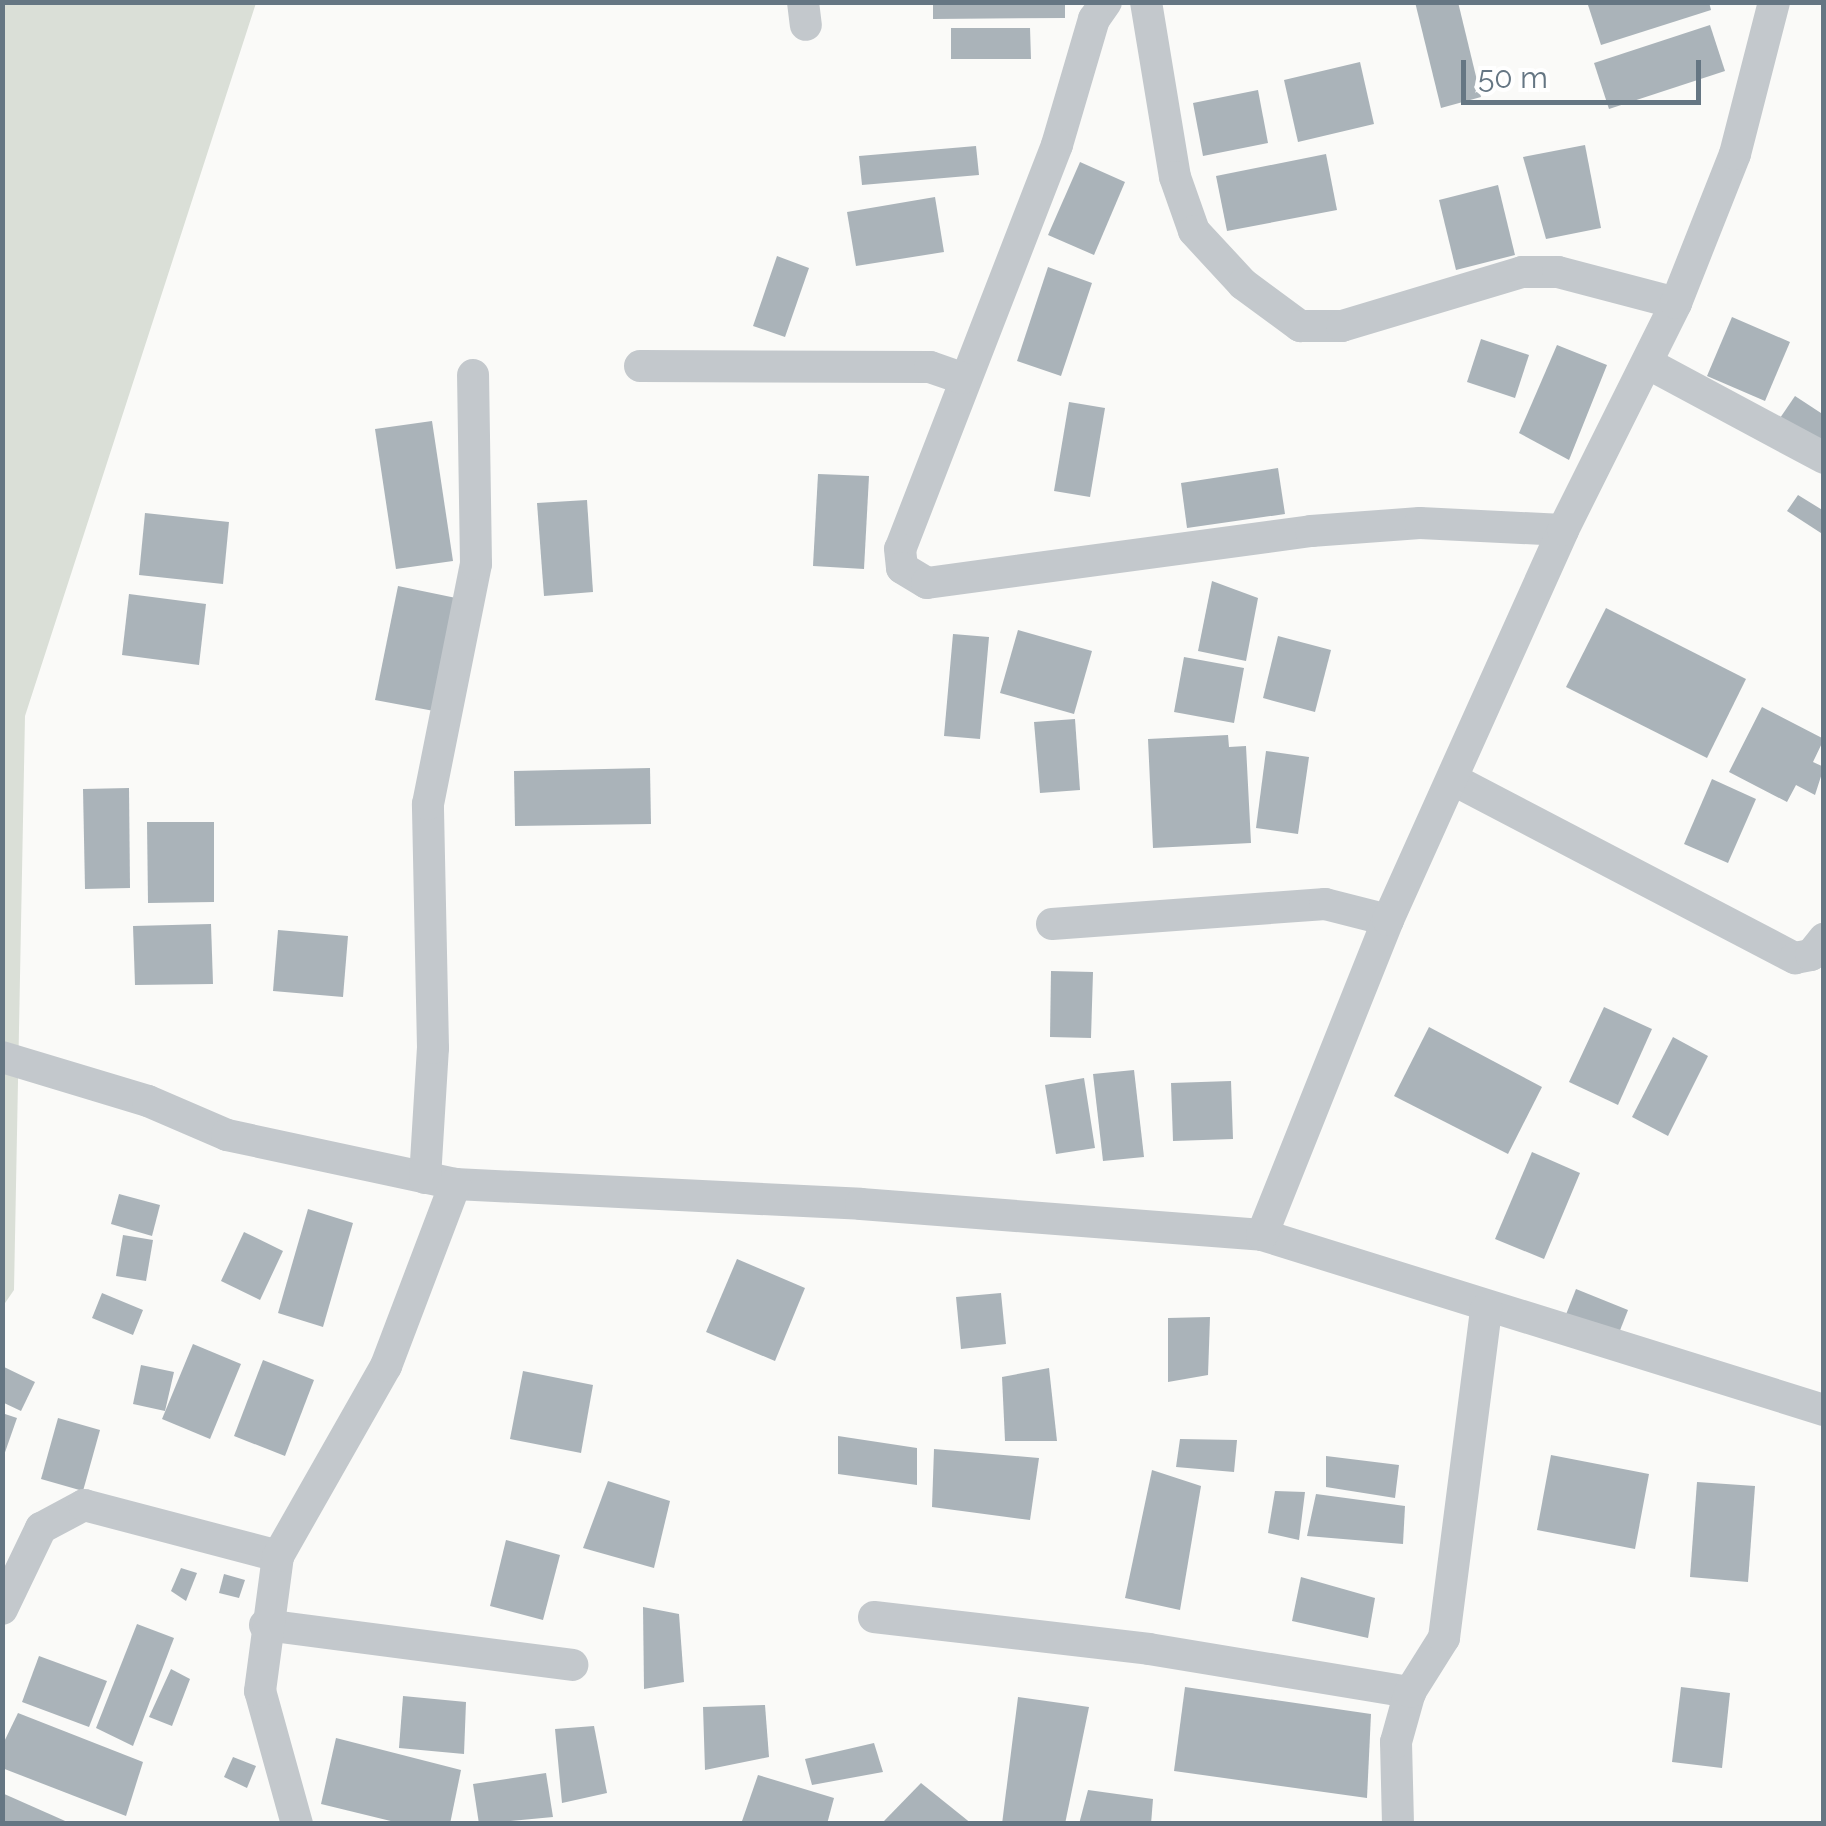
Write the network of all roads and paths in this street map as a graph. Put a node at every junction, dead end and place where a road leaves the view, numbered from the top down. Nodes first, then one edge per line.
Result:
1 (1106, 2) edge
2 (1146, 2) edge
3 (1774, 2) edge
4 (1676, 302) junction
5 (1647, 363) junction
6 (640, 366) dead end
7 (473, 375) dead end
8 (962, 378) junction
9 (1824, 458) edge
10 (1563, 530) junction
11 (1454, 780) junction
12 (1388, 920) junction
13 (1052, 924) dead end
14 (1819, 958) edge
15 (2, 1057) edge
16 (440, 1181) junction
17 (1262, 1235) junction
18 (1486, 1309) junction
19 (1824, 1410) edge
20 (278, 1556) junction
21 (2, 1609) edge
22 (874, 1617) dead end
23 (264, 1625) junction
24 (572, 1665) dead end
25 (1410, 1692) junction
26 (297, 1824) edge
27 (1398, 1824) edge

1 - 8 street
2 - 4 street
3 - 4 street
4 - 5 street
5 - 9 street
5 - 10 street
6 - 8 street
7 - 16 street
8 - 10 street
10 - 11 street
11 - 12 street
11 - 14 street
12 - 13 street
12 - 17 street
15 - 16 street
16 - 17 street
16 - 20 street
17 - 18 street
18 - 19 street
18 - 25 street
20 - 21 street
20 - 23 street
22 - 25 street
23 - 24 street
23 - 26 street
25 - 27 street

